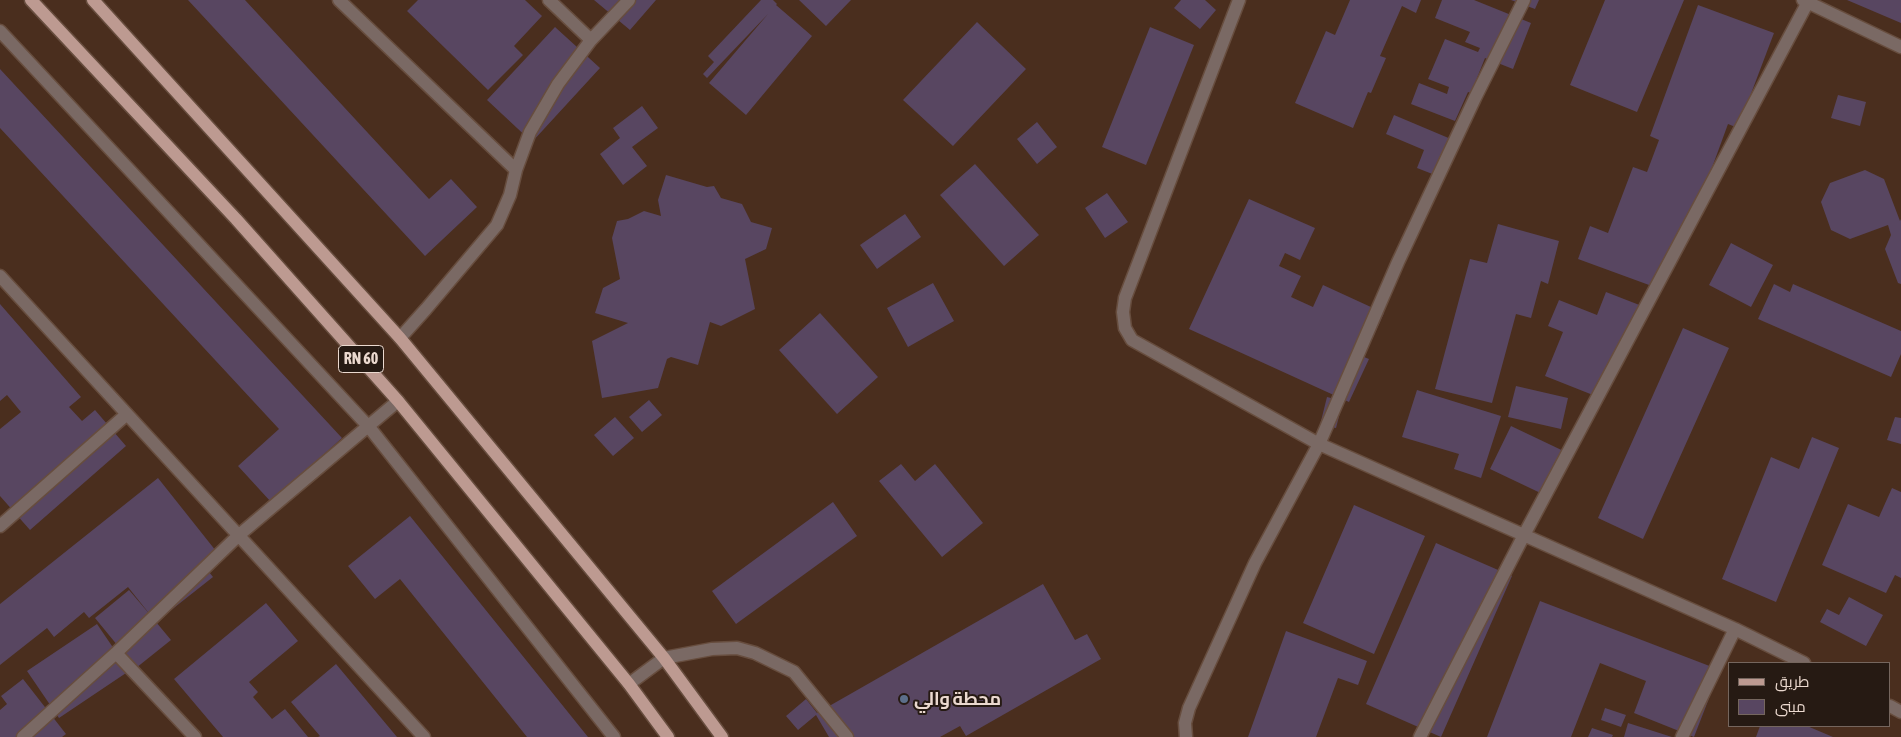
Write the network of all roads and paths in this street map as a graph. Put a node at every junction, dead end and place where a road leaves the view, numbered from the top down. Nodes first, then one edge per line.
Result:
1 (32, 0) edge
2 (93, 0) edge
3 (339, 0) edge
4 (549, 0) edge
5 (629, 0) edge
6 (1239, 0) edge
7 (1524, 0) edge
8 (1806, 1) edge
9 (0, 31) edge
10 (591, 40) junction
11 (1901, 47) edge
12 (516, 170) junction
13 (0, 276) edge
14 (400, 338) junction
15 (398, 401) junction
16 (127, 414) junction
17 (368, 427) junction
18 (1319, 444) junction
19 (1, 523) edge
20 (239, 535) junction
21 (1524, 535) junction
22 (1735, 629) junction
23 (116, 653) junction
24 (664, 658) junction
25 (1802, 662) edge
26 (629, 684) junction
27 (23, 737) edge
28 (194, 737) edge
29 (424, 737) edge
30 (614, 737) edge
31 (668, 737) edge
32 (722, 737) edge
33 (847, 737) edge
34 (1186, 737) edge
35 (1420, 737) edge
36 (1682, 737) edge

1 - 15 main road, RN 60
2 - 14 main road, RN 60
3 - 12 street
4 - 10 street
5 - 10 street
6 - 18 street
7 - 18 street
8 - 11 street
8 - 21 street
9 - 17 street
10 - 12 street
12 - 14 street
13 - 16 street
14 - 24 main road, RN 60
15 - 17 street
15 - 26 main road, RN 60
16 - 19 street
16 - 20 street
17 - 20 street
17 - 30 street
18 - 21 street
18 - 34 street
20 - 23 street
20 - 29 street
21 - 22 street
21 - 35 street
22 - 25 street
22 - 36 street
23 - 27 street
23 - 28 street
24 - 26 street
24 - 32 main road, RN 60
24 - 33 street
26 - 31 main road, RN 60

